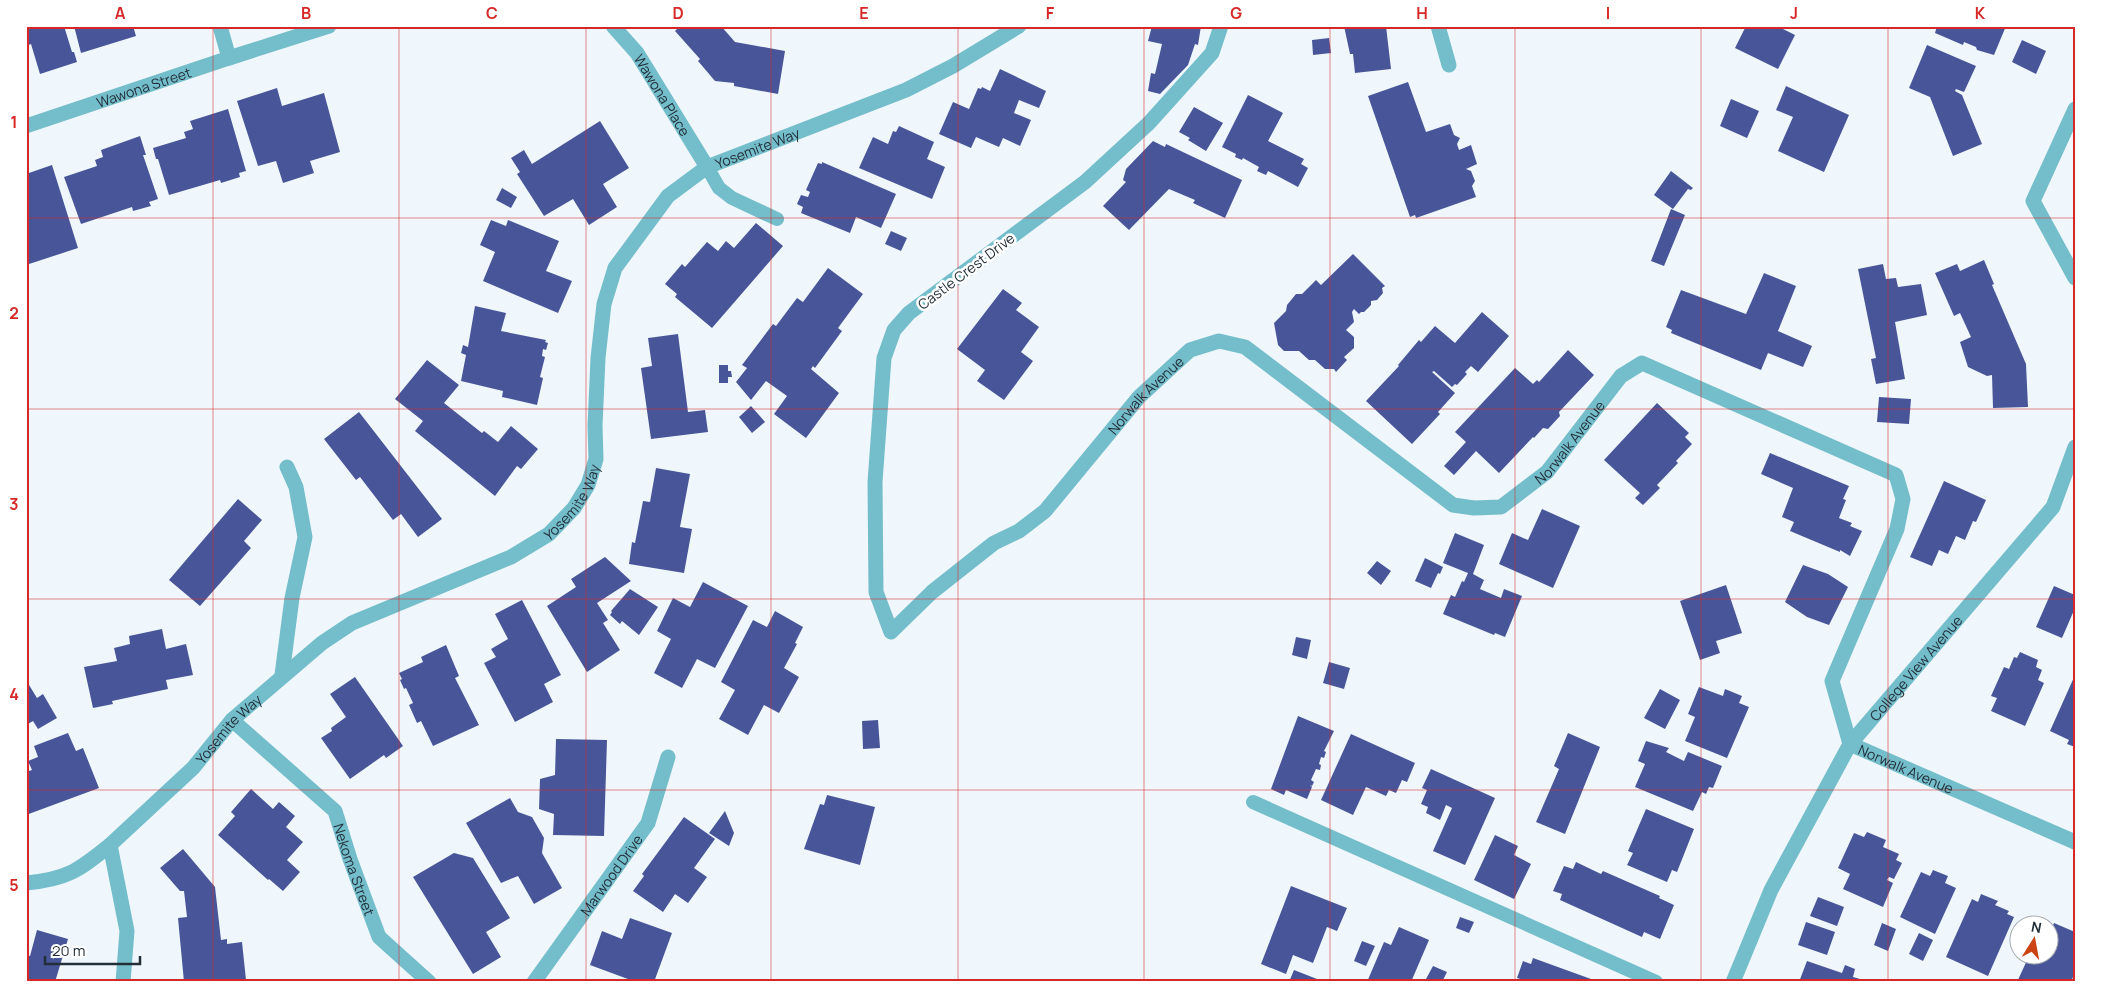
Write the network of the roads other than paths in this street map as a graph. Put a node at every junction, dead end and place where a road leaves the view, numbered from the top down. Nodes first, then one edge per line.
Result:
1 (220, 26) edge
2 (329, 26) edge
3 (613, 26) edge
4 (1019, 26) edge
5 (1221, 26) edge
6 (1438, 26) edge
7 (229, 58) junction
8 (1449, 65) dead end
9 (2075, 109) edge
10 (26, 126) edge
11 (707, 167) junction
12 (777, 219) dead end
13 (2075, 278) edge
14 (2075, 447) edge
15 (287, 466) dead end
16 (876, 592) joint
17 (282, 675) junction
18 (232, 720) junction
19 (1850, 744) junction
20 (668, 757) dead end
21 (1253, 802) dead end
22 (2075, 842) edge
23 (110, 844) junction
24 (26, 883) edge
25 (123, 982) edge
26 (429, 982) edge
27 (534, 982) edge
28 (1656, 982) edge
29 (1733, 982) edge

1 - 7 street
2 - 7 street
3 - 11 street, Wawona Place
4 - 11 street, Yosemite Way
5 - 16 street, Castle Crest Drive
6 - 8 street
7 - 10 street, Wawona Street
9 - 13 street
11 - 12 lane
11 - 17 street, Yosemite Way
14 - 19 street, College View Avenue
15 - 17 street
16 - 19 street, Norwalk Avenue
17 - 18 street, Yosemite Way
18 - 23 street, Yosemite Way
18 - 26 street, Nekoma Street
19 - 22 street, Norwalk Avenue
19 - 29 street, College View Avenue
20 - 27 street, Marwood Drive
21 - 28 lane
23 - 24 street, Yosemite Way
23 - 25 street

